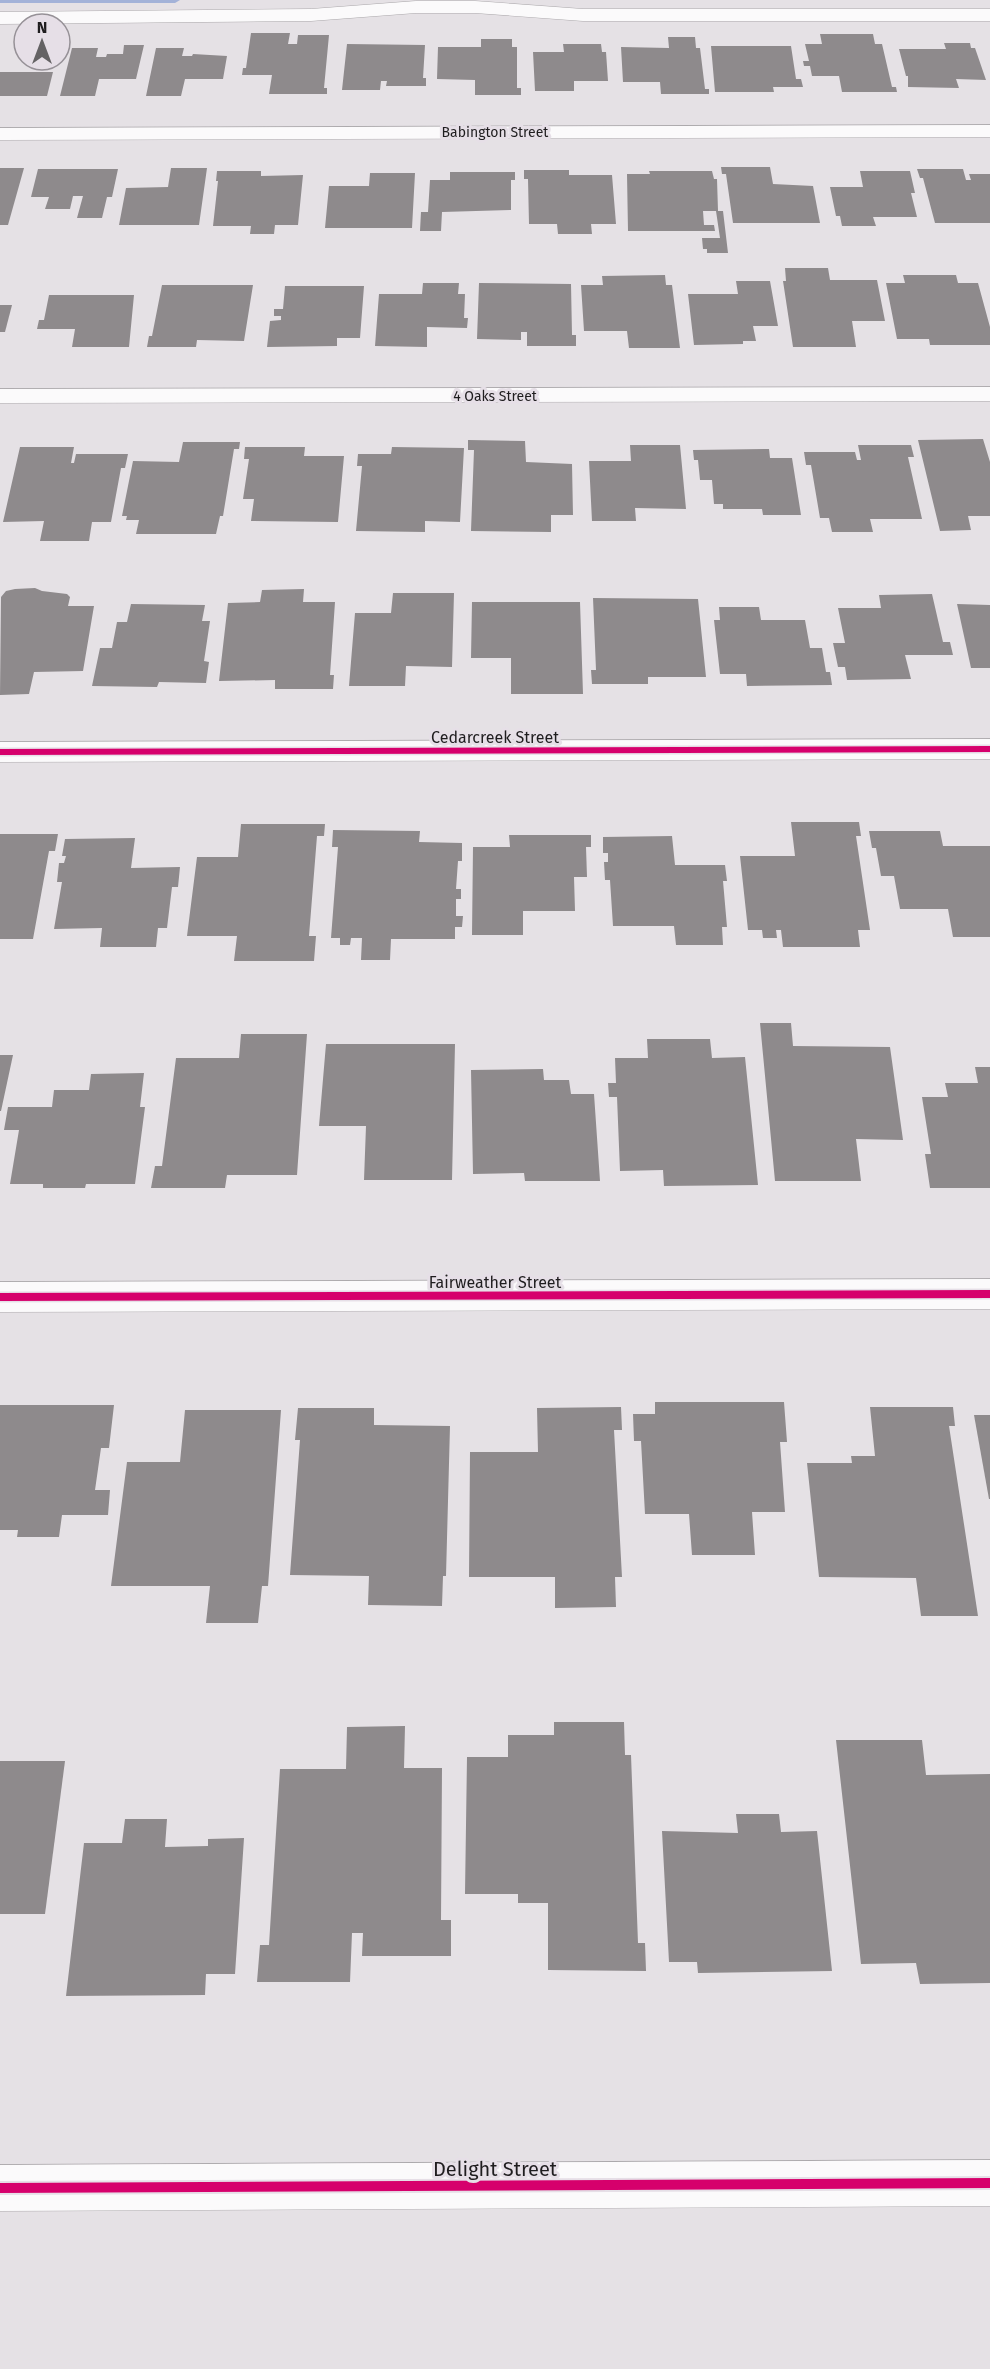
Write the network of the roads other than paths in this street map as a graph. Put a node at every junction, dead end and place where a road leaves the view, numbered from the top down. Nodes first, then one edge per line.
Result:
1 (990, 15) edge
2 (0, 18) edge
3 (990, 131) edge
4 (0, 134) edge
5 (990, 394) edge
6 (0, 396) edge
7 (990, 749) edge
8 (0, 752) edge
9 (990, 1294) edge
10 (0, 1297) edge
11 (990, 2183) edge
12 (0, 2188) edge

1 - 2 street
3 - 4 street, Babington Street
5 - 6 street, 4 Oaks Street
7 - 8 street, Cedarcreek Street
9 - 10 street, Fairweather Street
11 - 12 street, Delight Street

